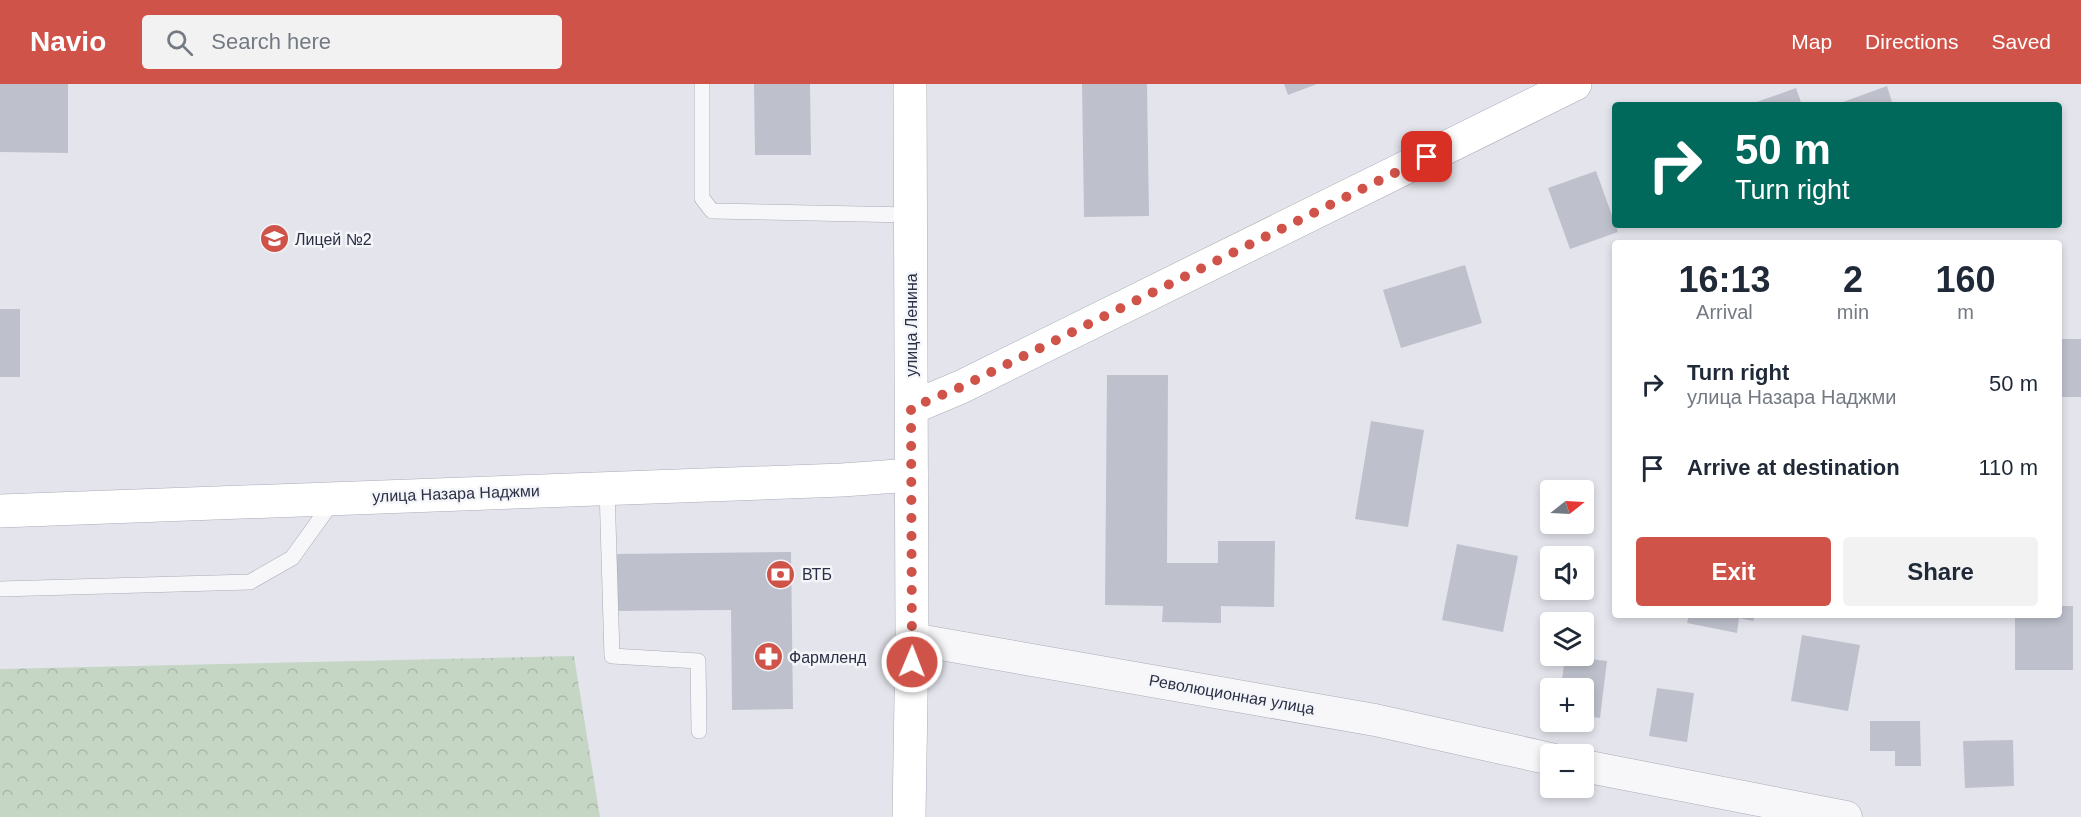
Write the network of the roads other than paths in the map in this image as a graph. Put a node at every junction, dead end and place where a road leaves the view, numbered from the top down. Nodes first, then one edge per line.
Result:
1 (702, 84) edge
2 (910, 84) edge
3 (1575, 84) edge
4 (911, 215) junction
5 (911, 408) junction
6 (912, 475) junction
7 (607, 488) junction
8 (335, 498) junction
9 (0, 511) edge
10 (0, 589) edge
11 (912, 639) junction
12 (699, 731) dead end
13 (1540, 757) edge
14 (1594, 768) edge
15 (909, 817) edge
16 (1846, 817) edge

1 - 4 lane
2 - 4 street, улица Ленина
3 - 5 street
4 - 5 street, улица Ленина
5 - 6 street, улица Ленина
6 - 7 street, улица Назара Наджми
6 - 11 street, улица Ленина
7 - 8 street, улица Назара Наджми
7 - 12 lane
8 - 9 street, улица Назара Наджми
8 - 10 lane
11 - 13 street, Революционная улица
11 - 15 street, улица Ленина
14 - 16 street

